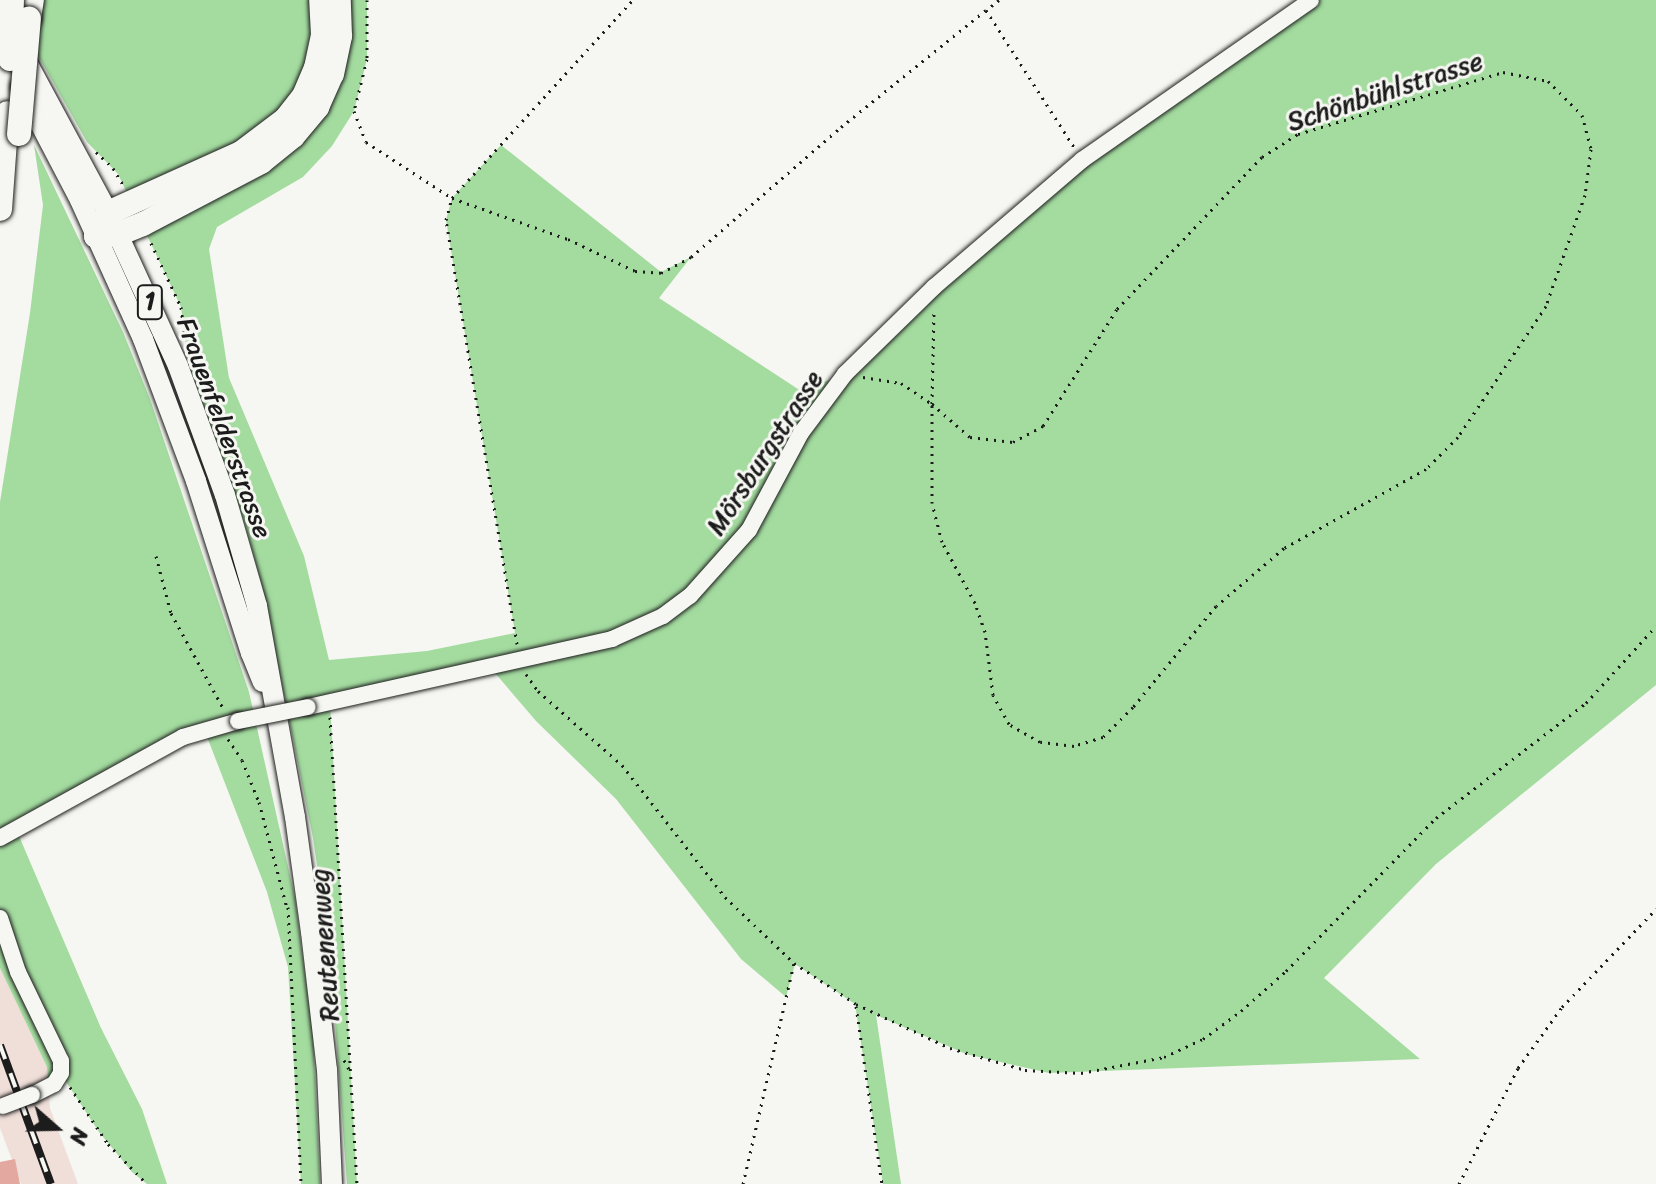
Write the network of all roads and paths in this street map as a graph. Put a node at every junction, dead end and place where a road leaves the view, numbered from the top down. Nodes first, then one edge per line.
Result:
1 (12, 0) edge
2 (321, 0) edge
3 (339, 0) edge
4 (367, 0) edge
5 (633, 0) edge
6 (999, 0) edge
7 (1311, 0) edge
8 (31, 9) edge
9 (986, 10) junction
10 (0, 17) edge
11 (0, 48) edge
12 (13, 124) junction
13 (1082, 160) junction
14 (452, 198) junction
15 (0, 209) edge
16 (0, 219) edge
17 (107, 227) junction
18 (934, 287) junction
19 (845, 374) junction
20 (932, 404) junction
21 (156, 556) dead end
22 (1656, 626) edge
23 (519, 660) junction
24 (330, 703) junction
25 (234, 721) junction
26 (232, 744) dead end
27 (0, 838) edge
28 (289, 889) dead end
29 (1656, 909) edge
30 (288, 916) junction
31 (0, 918) edge
32 (794, 963) junction
33 (856, 1004) junction
34 (61, 1073) junction
35 (1, 1107) edge
36 (147, 1184) edge
37 (301, 1184) edge
38 (332, 1184) edge
39 (357, 1184) edge
40 (743, 1184) edge
41 (882, 1184) edge
42 (1459, 1184) edge

1 - 12 highway, bridge
2 - 17 highway
3 - 17 highway
4 - 14 path
5 - 14 path
6 - 9 path
7 - 13 street, Mörsburgstrasse
8 - 12 highway, bridge
9 - 13 path
9 - 14 path
10 - 17 main road, Frauenfelderstrasse / 1
11 - 17 main road, Frauenfelderstrasse / 1
12 - 15 highway
12 - 16 highway
13 - 18 street, Mörsburgstrasse
14 - 23 path
17 - 38 main road, Frauenfelderstrasse / 1
18 - 19 street, Mörsburgstrasse
18 - 20 path, Schönbühlstrasse
19 - 20 path, Schönbühlstrasse
19 - 23 street, Mörsburgstrasse
20 - 20 path, Schönbühlstrasse
21 - 25 path
22 - 33 path
23 - 24 street, Mörsburgstrasse
23 - 32 path
24 - 25 street, Mörsburgstrasse, bridge
24 - 39 path, Reutenenweg
25 - 27 street, Mörsburgstrasse
26 - 30 path
28 - 30 path
29 - 42 path
30 - 37 path
31 - 34 street
32 - 33 path
32 - 40 path
33 - 41 path
34 - 35 street, bridge
34 - 36 path

